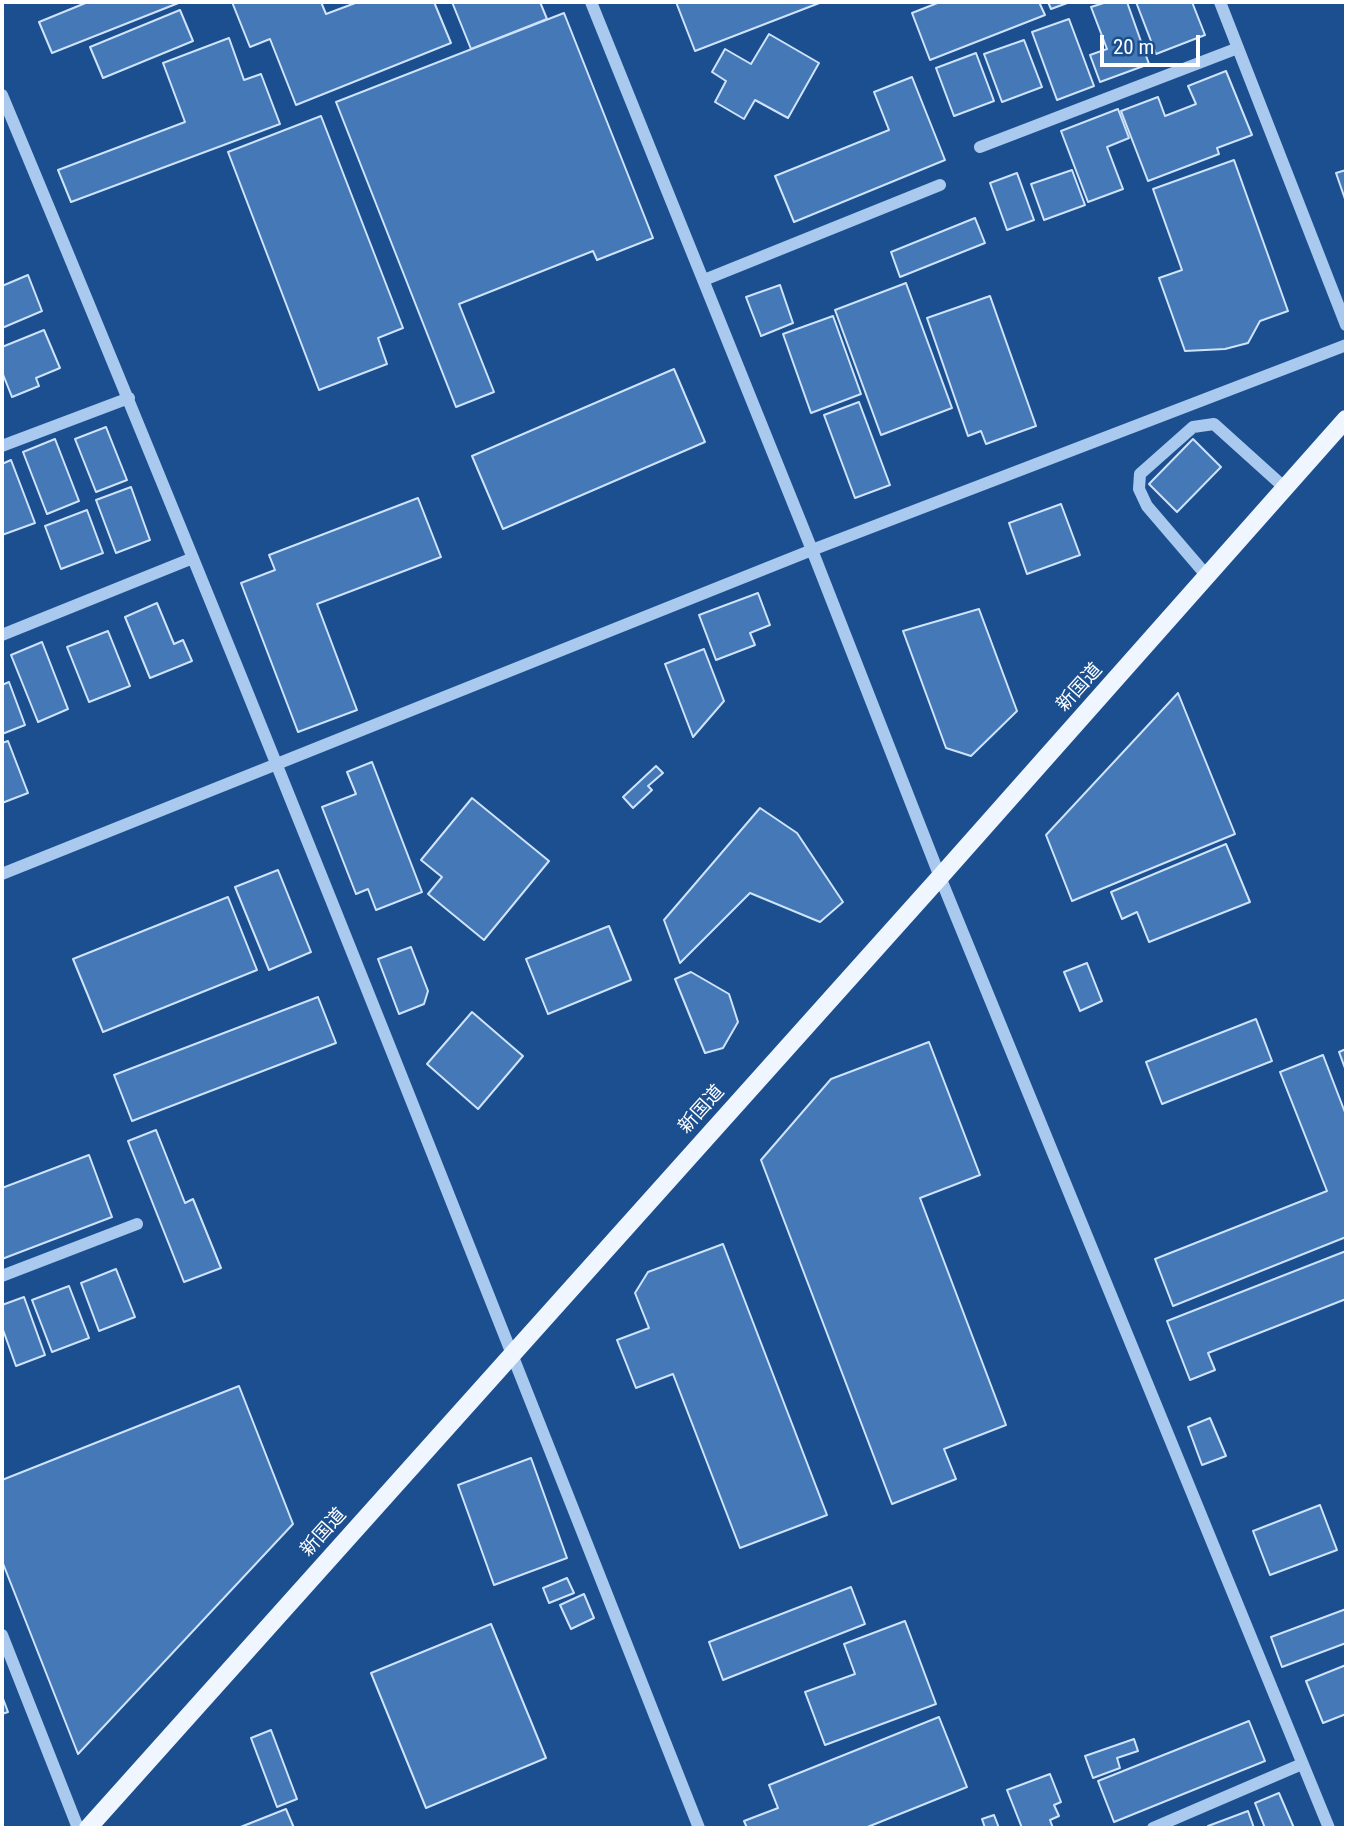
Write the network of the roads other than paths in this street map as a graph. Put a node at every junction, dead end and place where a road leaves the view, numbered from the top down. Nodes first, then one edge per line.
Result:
1 (591, 2) edge
2 (1220, 2) edge
3 (1238, 48) junction
4 (2, 94) edge
5 (980, 147) dead end
6 (940, 185) dead end
7 (704, 279) junction
8 (1346, 326) edge
9 (1346, 345) edge
10 (129, 398) junction
11 (1346, 419) edge
12 (2, 446) edge
13 (1285, 488) junction
14 (812, 550) junction
15 (193, 558) junction
16 (1207, 576) junction
17 (2, 635) edge
18 (275, 764) junction
19 (2, 874) edge
20 (940, 877) junction
21 (137, 1224) dead end
22 (2, 1276) edge
23 (513, 1353) junction
24 (2, 1635) edge
25 (1302, 1764) junction
26 (78, 1828) edge
27 (88, 1828) edge
28 (699, 1828) edge
29 (1153, 1828) edge
30 (1329, 1828) edge

1 - 7 street
2 - 3 street
3 - 5 street
3 - 8 street
4 - 10 street
6 - 7 street
7 - 14 street
9 - 14 street
10 - 12 street
10 - 15 street
11 - 13 main road, 新国道
13 - 16 main road, 新国道
13 - 16 street
14 - 18 street
14 - 20 street
15 - 17 street
15 - 18 street
16 - 20 main road, 新国道
18 - 19 street
18 - 23 street
20 - 23 main road, 新国道
20 - 25 street
21 - 22 street
23 - 27 main road, 新国道
23 - 28 street
24 - 26 street
25 - 29 street
25 - 30 street

